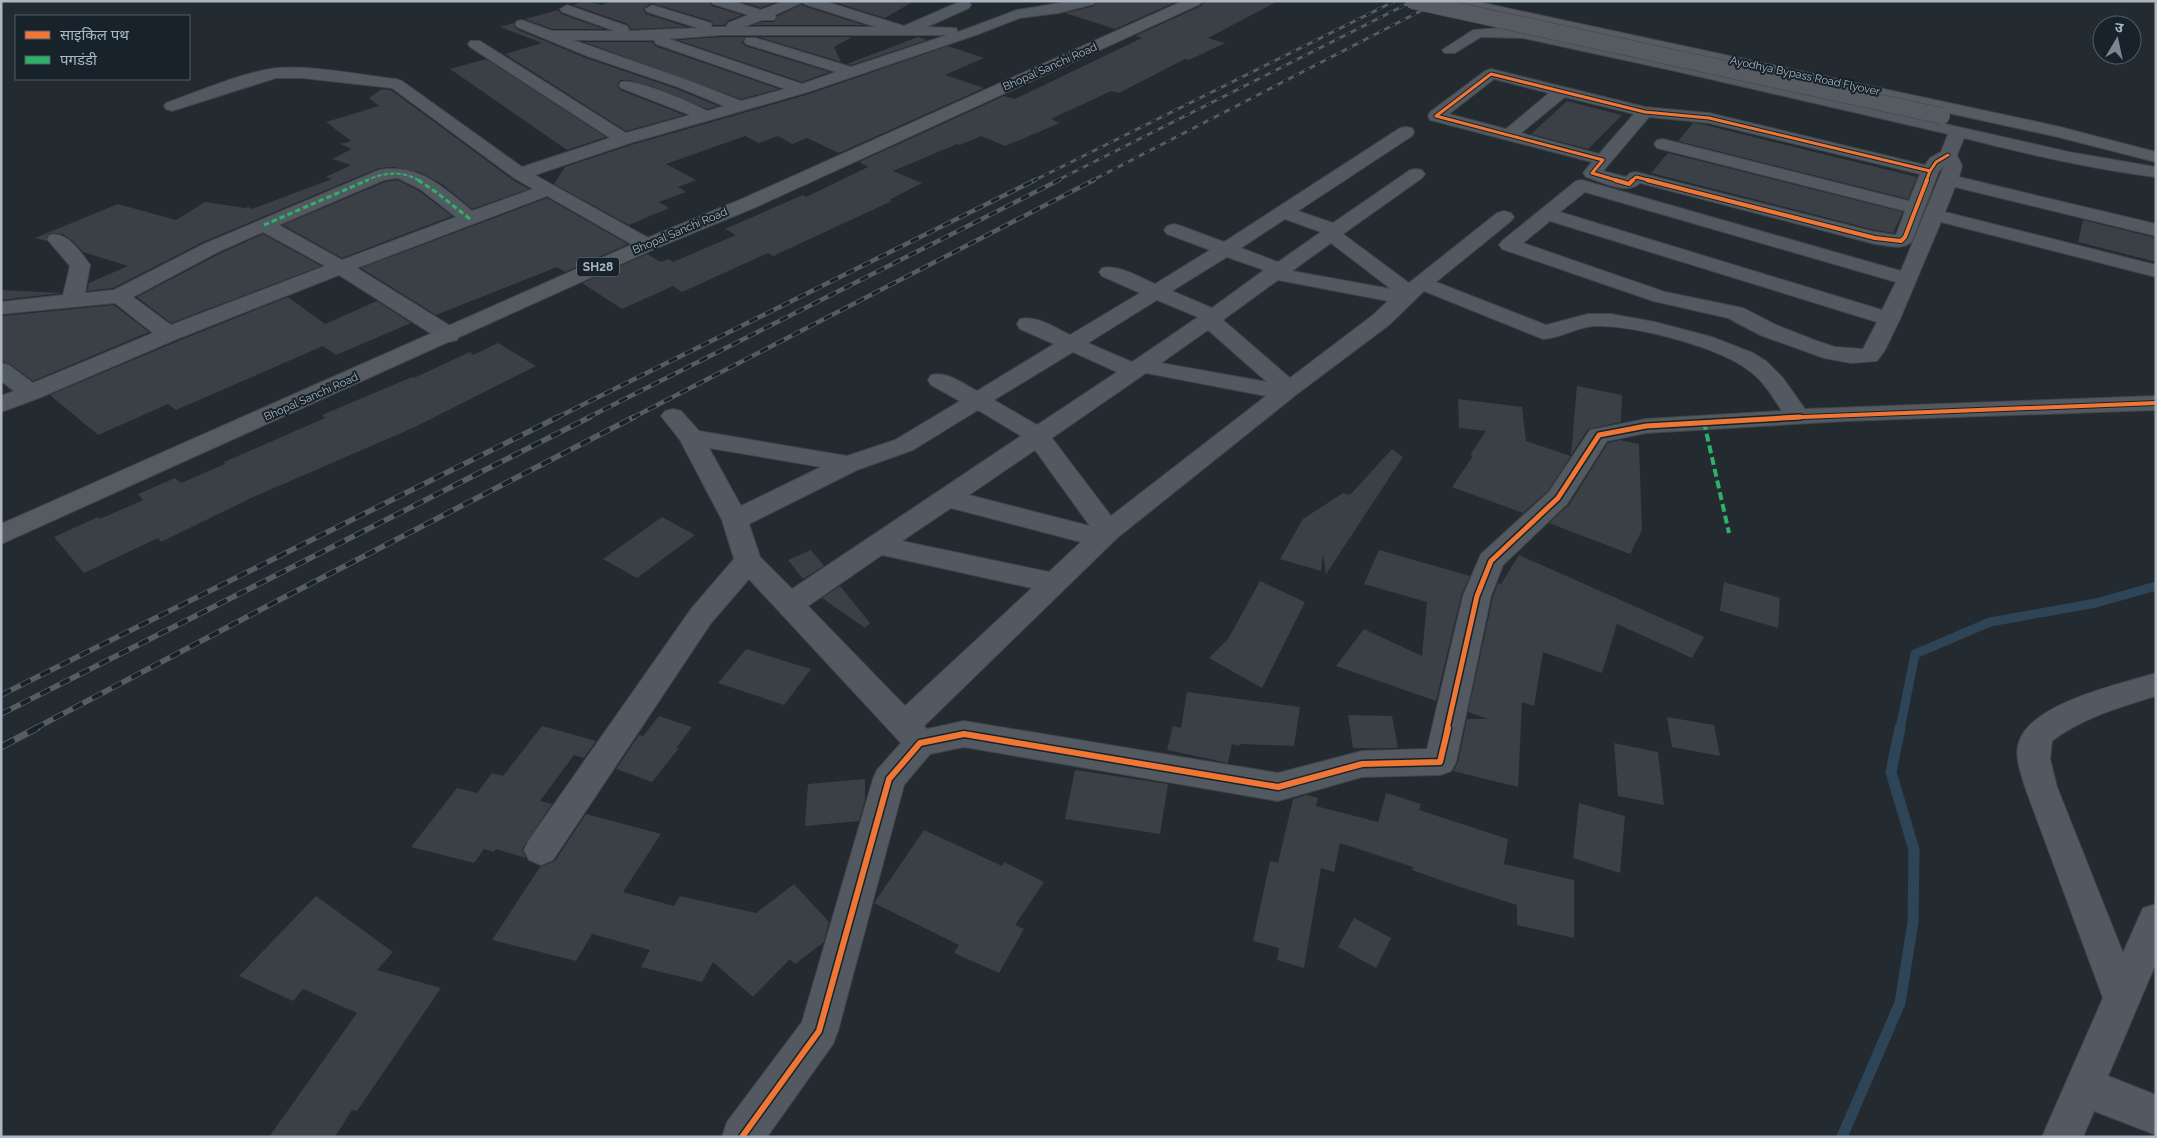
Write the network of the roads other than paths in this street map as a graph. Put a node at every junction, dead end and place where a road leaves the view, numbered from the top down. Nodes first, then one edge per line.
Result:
1 (718, 1) edge
2 (797, 1) edge
3 (809, 1) edge
4 (943, 1) edge
5 (1089, 1) edge
6 (1195, 1) edge
7 (1413, 1) edge
8 (1453, 1) edge
9 (964, 5) junction
10 (567, 9) dead end
11 (652, 9) dead end
12 (1017, 14) junction
13 (763, 15) junction
14 (522, 24) dead end
15 (721, 31) junction
16 (905, 31) junction
17 (813, 32) junction
18 (971, 32) junction
19 (553, 36) junction
20 (644, 36) junction
21 (474, 44) dead end
22 (679, 46) junction
23 (1450, 50) dead end
24 (592, 53) junction
25 (900, 56) junction
26 (572, 60) dead end
27 (626, 66) junction
28 (850, 72) junction
29 (802, 89) junction
30 (1562, 91) junction
31 (172, 106) dead end
32 (739, 106) junction
33 (1645, 112) junction
34 (1945, 112) junction
35 (1686, 115) junction
36 (704, 116) junction
37 (1406, 132) dead end
38 (1958, 132) junction
39 (1509, 135) junction
40 (624, 139) junction
41 (1948, 155) junction
42 (2156, 156) edge
43 (1603, 160) junction
44 (1649, 160) junction
45 (2156, 170) edge
46 (1930, 171) junction
47 (520, 174) junction
48 (1416, 174) dead end
49 (1949, 180) junction
50 (1362, 185) junction
51 (547, 190) junction
52 (1916, 208) junction
53 (1283, 212) junction
54 (1546, 214) junction
55 (1936, 215) junction
56 (1504, 216) dead end
57 (470, 219) junction
58 (264, 225) junction
59 (1174, 230) dead end
60 (2156, 230) edge
61 (1332, 232) junction
62 (57, 239) dead end
63 (647, 245) junction
64 (1226, 249) junction
65 (340, 267) junction
66 (1276, 271) junction
67 (2156, 271) edge
68 (1109, 272) dead end
69 (1908, 279) junction
70 (1411, 291) junction
71 (1155, 292) junction
72 (119, 296) junction
73 (73, 300) junction
74 (7, 309) edge
75 (1211, 317) junction
76 (1889, 319) junction
77 (1028, 324) dead end
78 (169, 334) junction
79 (449, 335) junction
80 (1072, 343) junction
81 (1138, 368) junction
82 (1, 370) edge
83 (939, 380) dead end
84 (1287, 390) junction
85 (31, 393) junction
86 (978, 400) junction
87 (2156, 403) edge
88 (1, 405) edge
89 (673, 416) dead end
90 (1798, 417) junction
91 (1038, 436) junction
92 (691, 437) junction
93 (848, 464) junction
94 (946, 498) junction
95 (736, 520) junction
96 (1, 535) edge
97 (1105, 535) junction
98 (878, 545) junction
99 (748, 561) junction
100 (1053, 584) junction
101 (789, 605) junction
102 (2156, 684) edge
103 (912, 734) junction
104 (542, 850) dead end
105 (2156, 920) edge
106 (2122, 997) junction
107 (2084, 1086) junction
108 (2156, 1115) edge
109 (742, 1137) edge
110 (2062, 1137) edge

1 - 13 street
2 - 13 street
3 - 16 street
4 - 9 street
5 - 12 street
6 - 63 main road, Bhopal Sanchi Road / SH28
7 - 34 main road, Ayodhya Bypass Road Flyover, bridge
8 - 34 main road, Ayodhya Bypass Road Flyover
9 - 12 street
9 - 16 street
10 - 20 street
11 - 15 street
12 - 18 street
13 - 15 street
13 - 17 street
14 - 19 street
15 - 17 street
15 - 20 street
15 - 22 street
15 - 28 street
16 - 17 street
16 - 18 street
17 - 25 street
18 - 25 street
19 - 20 street
19 - 24 street
20 - 22 street
21 - 40 street
22 - 27 street
22 - 29 street
23 - 38 street
24 - 26 street
24 - 27 street
25 - 28 street
27 - 32 street
27 - 36 street
28 - 29 street
29 - 32 street
30 - 33 street
30 - 39 street
30 - 39 street
31 - 47 street
32 - 36 street
33 - 35 street
33 - 43 street
34 - 42 main road, Ayodhya Bypass Road Flyover
34 - 45 main road, Ayodhya Bypass Road Flyover
35 - 44 street
35 - 46 street
36 - 40 street
37 - 50 street
38 - 41 street
38 - 45 street
39 - 43 street
40 - 47 street
41 - 46 street
41 - 49 street
43 - 44 street
44 - 52 street
44 - 52 street
46 - 52 street
47 - 51 street
48 - 50 street
49 - 55 street
49 - 60 street
50 - 53 street
50 - 61 street
51 - 57 street
51 - 63 street
53 - 61 street
53 - 64 street
54 - 69 street
54 - 76 street
54 - 76 street
55 - 67 street
55 - 69 street
56 - 70 street
57 - 58 street
57 - 65 street
58 - 65 street
58 - 72 street
59 - 64 street
61 - 66 street
61 - 70 street
62 - 73 street
63 - 79 main road, Bhopal Sanchi Road / SH28
64 - 66 street
64 - 71 street
65 - 78 street
65 - 79 street
66 - 70 street
66 - 75 street
68 - 71 street
69 - 76 street
70 - 84 street
70 - 90 street
71 - 75 street
71 - 80 street
72 - 73 street
72 - 78 street
73 - 74 street
75 - 81 street
75 - 84 street
77 - 80 street
78 - 85 street
79 - 96 main road, Bhopal Sanchi Road / SH28
80 - 81 street
80 - 86 street
81 - 84 street
81 - 91 street
82 - 85 street
83 - 86 street
84 - 97 street
85 - 88 street
86 - 91 street
86 - 93 street
87 - 90 street
89 - 92 street
90 - 103 street
91 - 94 street
91 - 97 street
92 - 93 street
92 - 95 street
93 - 95 street
94 - 97 street
94 - 98 street
95 - 99 street
97 - 100 street
98 - 100 street
98 - 101 street
99 - 101 street
99 - 104 street
100 - 103 street
101 - 103 street
102 - 106 street
103 - 109 street
105 - 106 street
106 - 107 street
107 - 108 street
107 - 110 street

